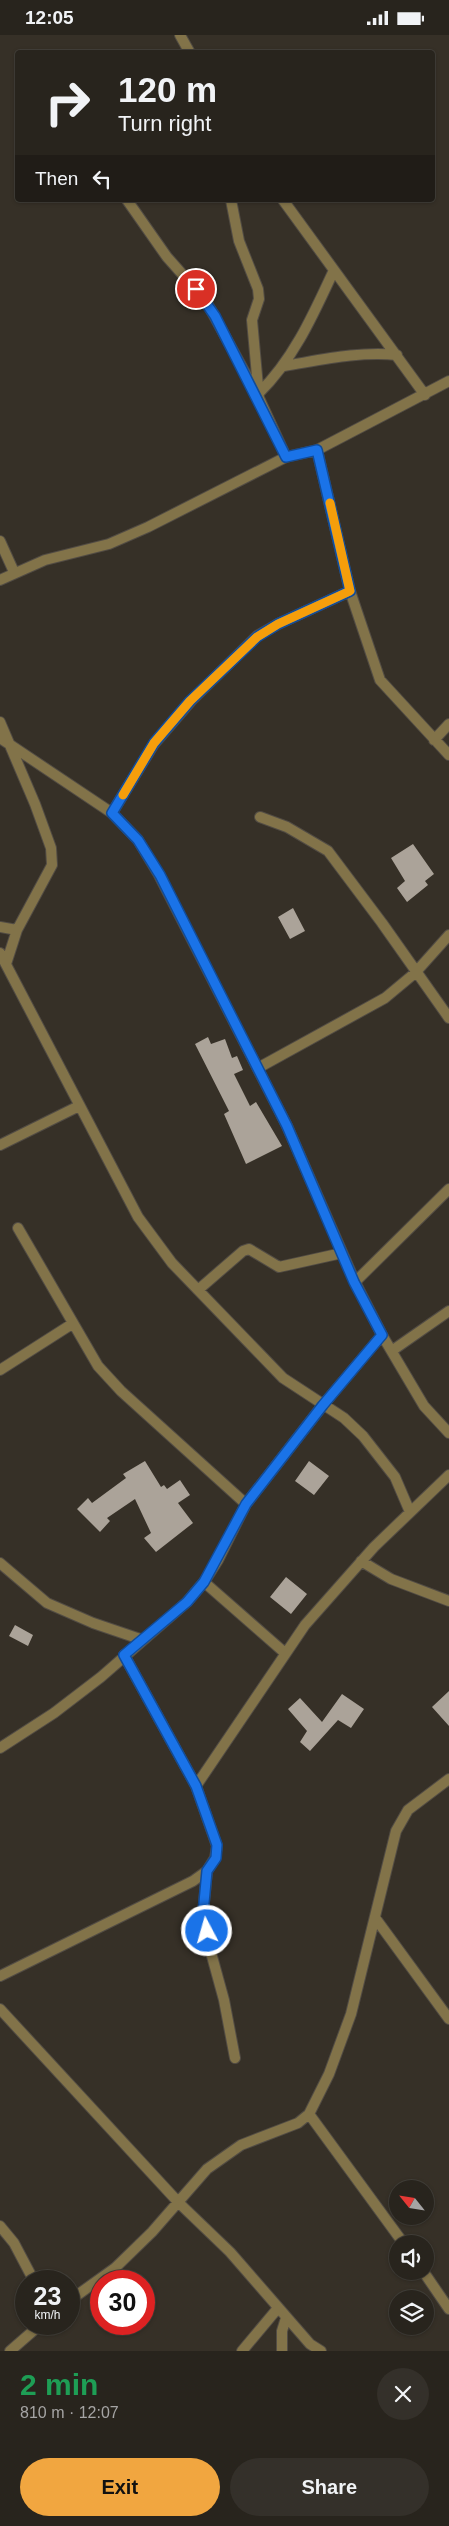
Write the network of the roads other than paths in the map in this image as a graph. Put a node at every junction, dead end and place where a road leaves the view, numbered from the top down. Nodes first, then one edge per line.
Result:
1 (180, 35) edge
2 (188, 50) edge
3 (128, 202) edge
4 (231, 202) edge
5 (284, 202) edge
6 (334, 269) junction
7 (397, 355) junction
8 (284, 366) junction
9 (449, 381) edge
10 (259, 395) junction
11 (425, 395) junction
12 (317, 450) junction
13 (286, 457) junction
14 (0, 541) edge
15 (14, 572) junction
16 (0, 580) edge
17 (350, 591) junction
18 (0, 722) edge
19 (449, 724) edge
20 (0, 738) edge
21 (434, 740) junction
22 (12, 745) junction
23 (449, 755) edge
24 (112, 813) junction
25 (260, 817) dead end
26 (0, 927) edge
27 (17, 930) junction
28 (449, 935) edge
29 (0, 953) edge
30 (6, 965) junction
31 (415, 973) junction
32 (449, 1018) edge
33 (258, 1067) junction
34 (79, 1107) junction
35 (0, 1145) edge
36 (449, 1189) edge
37 (18, 1228) dead end
38 (342, 1253) junction
39 (354, 1282) junction
40 (198, 1290) junction
41 (449, 1311) edge
42 (72, 1324) junction
43 (382, 1335) junction
44 (393, 1351) junction
45 (0, 1370) edge
46 (323, 1405) junction
47 (447, 1427) edge
48 (449, 1475) edge
49 (246, 1504) junction
50 (410, 1512) junction
51 (362, 1561) junction
52 (3, 1570) edge
53 (204, 1582) junction
54 (449, 1601) edge
55 (143, 1640) junction
56 (285, 1653) junction
57 (124, 1655) junction
58 (0, 1747) edge
59 (449, 1779) edge
60 (196, 1786) junction
61 (207, 1871) junction
62 (376, 1919) junction
63 (0, 1977) edge
64 (0, 2009) edge
65 (449, 2019) edge
66 (235, 2058) dead end
67 (309, 2114) junction
68 (179, 2203) junction
69 (0, 2226) edge
70 (398, 2235) edge
71 (28, 2270) edge
72 (429, 2280) edge
73 (80, 2293) edge
74 (278, 2308) junction
75 (449, 2309) edge
76 (286, 2318) junction
77 (27, 2335) edge
78 (10, 2351) edge
79 (242, 2351) edge
80 (282, 2351) edge
81 (321, 2351) edge

1 - 2 street
3 - 10 street
4 - 10 street
5 - 6 street
6 - 7 street
6 - 8 street
7 - 8 street
7 - 11 street
8 - 10 street
9 - 11 street
10 - 13 street
11 - 12 street
12 - 13 street
12 - 17 street
13 - 15 street
14 - 15 street
15 - 16 street
17 - 21 street
17 - 24 street
18 - 22 street
19 - 21 street
20 - 22 street
21 - 23 street
22 - 24 street
22 - 27 street
24 - 33 street
25 - 31 street
26 - 27 street
27 - 30 street
28 - 31 street
29 - 30 street
30 - 34 street
31 - 32 street
31 - 33 street
33 - 38 street
34 - 35 street
34 - 40 street
36 - 39 street
37 - 42 street
38 - 39 street
38 - 40 street
39 - 43 street
40 - 46 street
41 - 44 street
42 - 45 street
42 - 49 street
43 - 44 street
43 - 46 street
44 - 47 street
46 - 49 street
46 - 50 street
48 - 50 street
49 - 53 street
50 - 51 street
51 - 54 street
51 - 56 street
52 - 55 street
53 - 55 street
53 - 56 street
55 - 57 street
56 - 60 street
57 - 58 street
57 - 60 street
59 - 62 street
60 - 61 street
61 - 63 street
61 - 66 street
62 - 65 street
62 - 67 street
64 - 68 street
67 - 68 street
67 - 70 street
68 - 73 street
68 - 74 street
69 - 71 street
72 - 75 street
74 - 76 street
74 - 79 street
76 - 80 street
76 - 81 street
77 - 78 street

